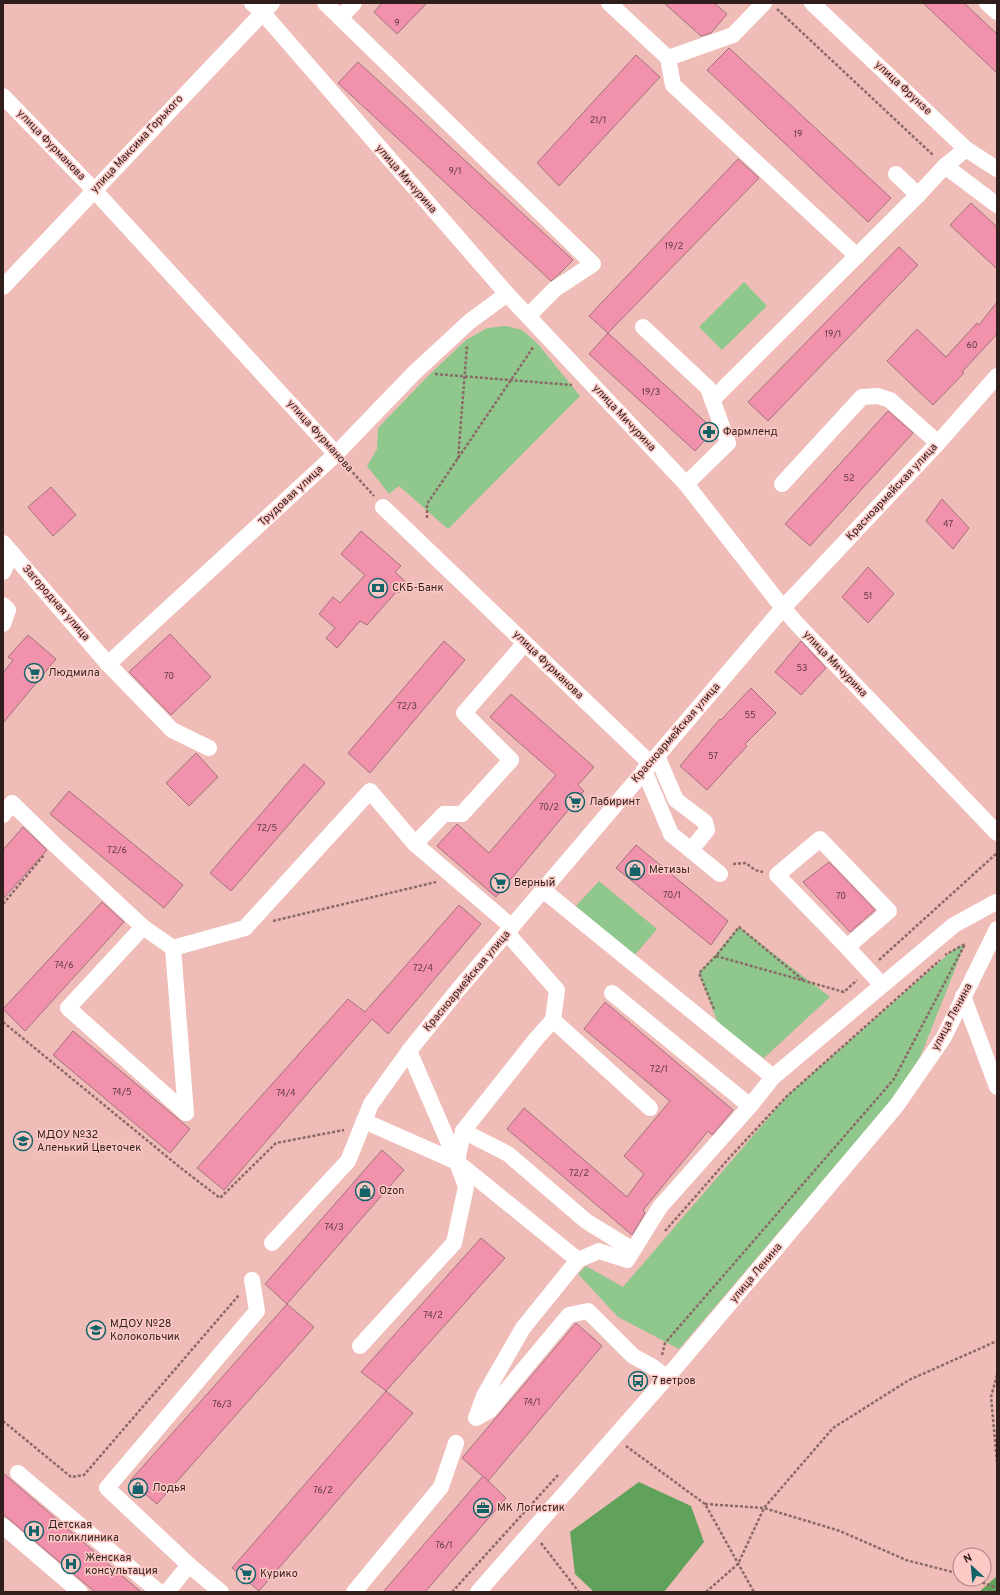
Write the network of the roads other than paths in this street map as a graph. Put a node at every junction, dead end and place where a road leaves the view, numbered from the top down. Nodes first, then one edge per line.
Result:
1 (325, 3) edge
2 (354, 3) edge
3 (609, 3) edge
4 (812, 3) edge
5 (987, 3) edge
6 (262, 6) edge
7 (770, 6) edge
8 (997, 12) edge
9 (340, 18) junction
10 (668, 58) junction
11 (3, 96) edge
12 (966, 148) junction
13 (945, 166) junction
14 (997, 169) edge
15 (896, 174) dead end
16 (94, 190) junction
17 (918, 195) junction
18 (997, 205) edge
19 (857, 256) junction
20 (3, 287) edge
21 (507, 294) junction
22 (528, 316) junction
23 (643, 327) dead end
24 (997, 376) edge
25 (712, 400) junction
26 (938, 443) junction
27 (336, 454) junction
28 (686, 484) junction
29 (782, 484) dead end
30 (383, 507) road end
31 (8, 548) edge
32 (3, 572) edge
33 (3, 605) edge
34 (783, 608) junction
35 (3, 624) edge
36 (525, 643) junction
37 (108, 664) junction
38 (209, 748) dead end
39 (650, 763) junction
40 (3, 815) edge
41 (997, 833) edge
42 (415, 844) junction
43 (691, 850) junction
44 (715, 870) road end
45 (543, 890) junction
46 (997, 903) edge
47 (143, 927) junction
48 (997, 929) edge
49 (509, 930) junction
50 (847, 947) junction
51 (173, 948) junction
52 (882, 985) junction
53 (612, 993) dead end
54 (963, 996) junction
55 (553, 1020) junction
56 (409, 1051) junction
57 (773, 1077) junction
58 (997, 1087) edge
59 (750, 1106) junction
60 (650, 1108) dead end
61 (364, 1121) junction
62 (463, 1131) junction
63 (457, 1162) junction
64 (272, 1243) dead end
65 (633, 1250) junction
66 (578, 1260) junction
67 (252, 1280) road end
68 (360, 1346) dead end
69 (666, 1378) junction
70 (456, 1443) dead end
71 (18, 1473) dead end
72 (3, 1526) edge
73 (190, 1565) junction
74 (80, 1592) edge
75 (159, 1592) edge
76 (167, 1592) edge
77 (221, 1592) edge
78 (354, 1592) edge
79 (478, 1592) edge

1 - 9 street
2 - 9 street
3 - 10 street
4 - 12 street, улица Фрунзе
5 - 8 street
6 - 16 street, улица Максима Горького
6 - 21 street, улица Мичурина
7 - 10 street
9 - 22 street
10 - 19 street
11 - 16 street, улица Фурманова
12 - 13 street
12 - 14 street, улица Фрунзе
13 - 17 street
13 - 18 street
15 - 17 street
16 - 20 street, улица Максима Горького
16 - 27 street, улица Фурманова
17 - 19 street
19 - 25 street
21 - 22 street, улица Мичурина
21 - 27 street, Трудовая улица
22 - 28 street, улица Мичурина
23 - 25 street
24 - 26 street, Красноармейская улица
25 - 28 street
26 - 29 street
26 - 34 street, Красноармейская улица
27 - 37 street, Трудовая улица
28 - 34 street, улица Мичурина
30 - 36 street, улица Фурманова
31 - 32 street
31 - 37 street, Загородная улица
33 - 35 street
34 - 39 street, Красноармейская улица
34 - 41 street, улица Мичурина
36 - 39 street, улица Фурманова
36 - 42 street
37 - 38 street, Загородная улица
39 - 43 street
39 - 43 street
39 - 45 street, Красноармейская улица
40 - 47 street
42 - 49 street
42 - 51 street
43 - 44 street
45 - 49 street, Красноармейская улица
45 - 57 street
46 - 52 street
47 - 51 street
47 - 51 street
48 - 54 street, улица Ленина
49 - 55 street
49 - 56 street, Красноармейская улица
50 - 50 street
50 - 52 street
52 - 57 street
53 - 59 street
54 - 58 street
54 - 69 street, улица Ленина
55 - 60 street
55 - 62 street
56 - 61 street, Красноармейская улица
56 - 63 street
57 - 59 street
59 - 65 street
61 - 63 street
61 - 64 street, Красноармейская улица
62 - 63 street
62 - 65 street
63 - 66 street
63 - 68 street
65 - 66 street
66 - 69 street
67 - 73 street
69 - 79 street, улица Ленина
70 - 78 street
71 - 75 street
72 - 74 street
73 - 76 street
73 - 77 street

